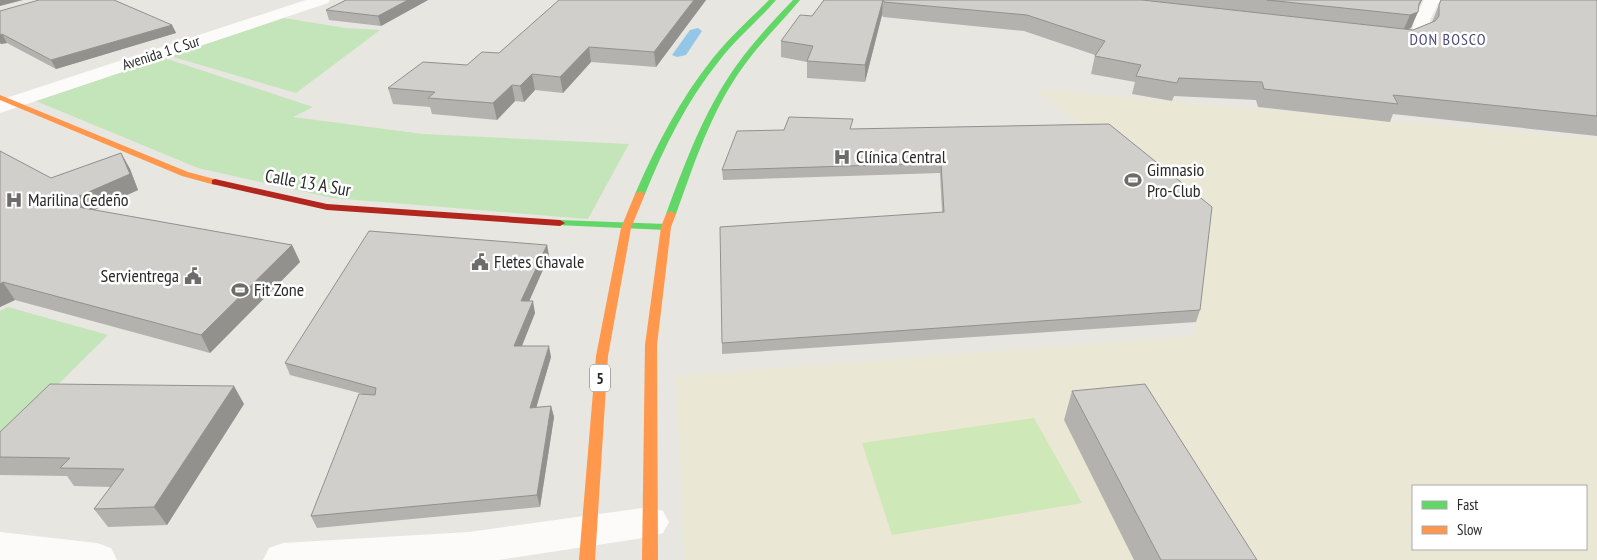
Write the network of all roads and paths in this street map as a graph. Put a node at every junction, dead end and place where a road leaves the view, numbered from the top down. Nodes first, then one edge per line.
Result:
1 (322, 0) edge
2 (773, 0) edge
3 (797, 0) edge
4 (1432, 0) edge
5 (1377, 35) edge
6 (4, 102) edge
7 (666, 227) junction
8 (626, 228) junction
9 (650, 522) junction
10 (588, 546) edge
11 (0, 548) edge
12 (97, 560) edge
13 (283, 560) edge
14 (650, 560) edge

1 - 6 street, Avenida 1 C Sur
2 - 8 main road, 5
3 - 7 main road
4 - 5 street
6 - 8 main road, Calle 13 A Sur
7 - 8 main road, Calle 13 A Sur
7 - 9 main road
8 - 10 main road, 5
9 - 10 street
9 - 14 main road
10 - 13 street
11 - 12 street

